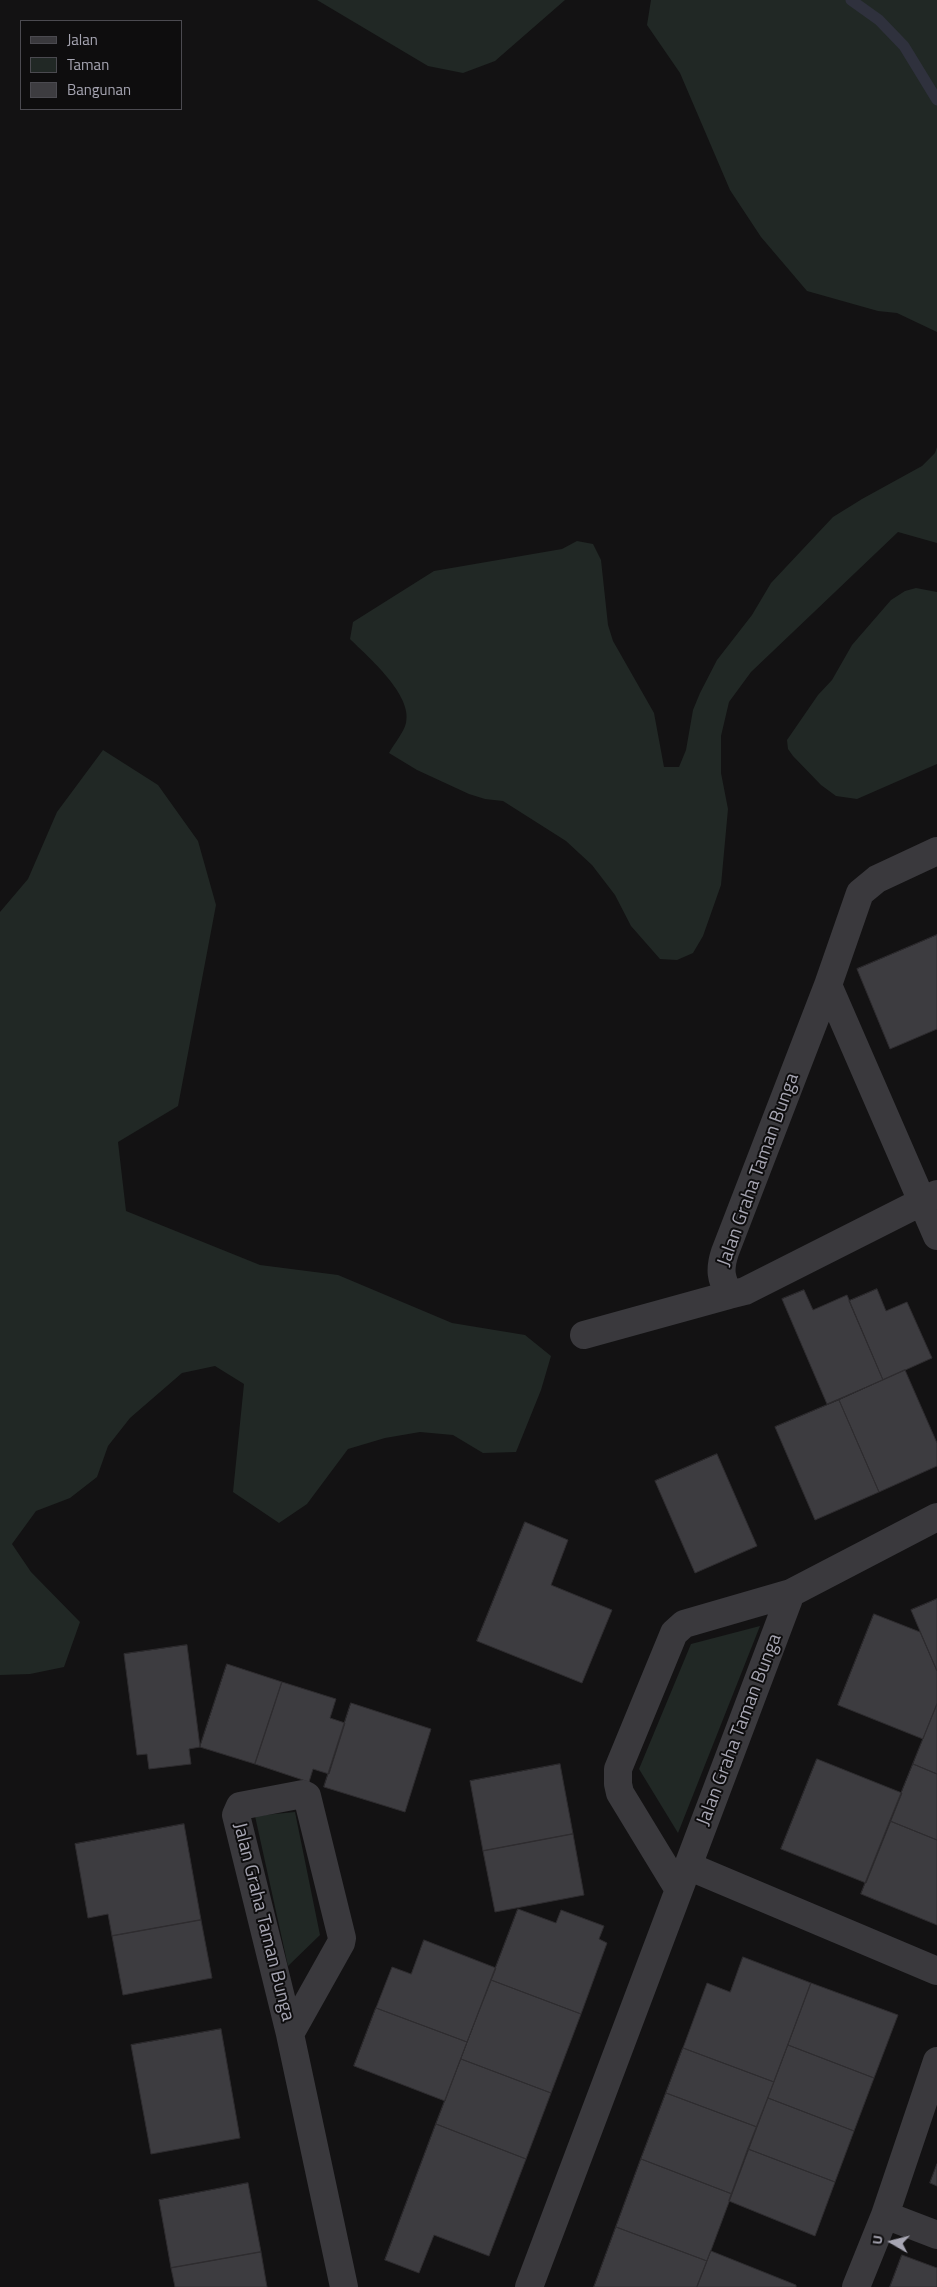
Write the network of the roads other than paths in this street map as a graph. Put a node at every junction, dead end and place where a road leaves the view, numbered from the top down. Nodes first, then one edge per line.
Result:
1 (937, 851) edge
2 (828, 985) junction
3 (930, 1198) edge
4 (937, 1236) edge
5 (729, 1295) junction
6 (584, 1335) dead end
7 (937, 1517) edge
8 (791, 1593) junction
9 (684, 1878) junction
10 (937, 1971) edge
11 (290, 2034) junction
12 (937, 2061) edge
13 (885, 2215) junction
14 (937, 2235) edge
15 (344, 2287) edge
16 (529, 2287) edge
17 (856, 2287) edge

1 - 2 street, Jalan Graha Taman Bunga
2 - 3 street
2 - 5 street, Jalan Graha Taman Bunga
3 - 4 street
3 - 5 street, Jalan Graha Taman Bunga
5 - 6 street
7 - 8 street
8 - 9 street, Jalan Graha Taman Bunga
8 - 9 street
9 - 10 street
9 - 16 street, Jalan Graha Taman Bunga
11 - 11 street, Jalan Graha Taman Bunga
11 - 15 street, Jalan Graha Taman Bunga
12 - 13 street
13 - 14 street
13 - 17 street

